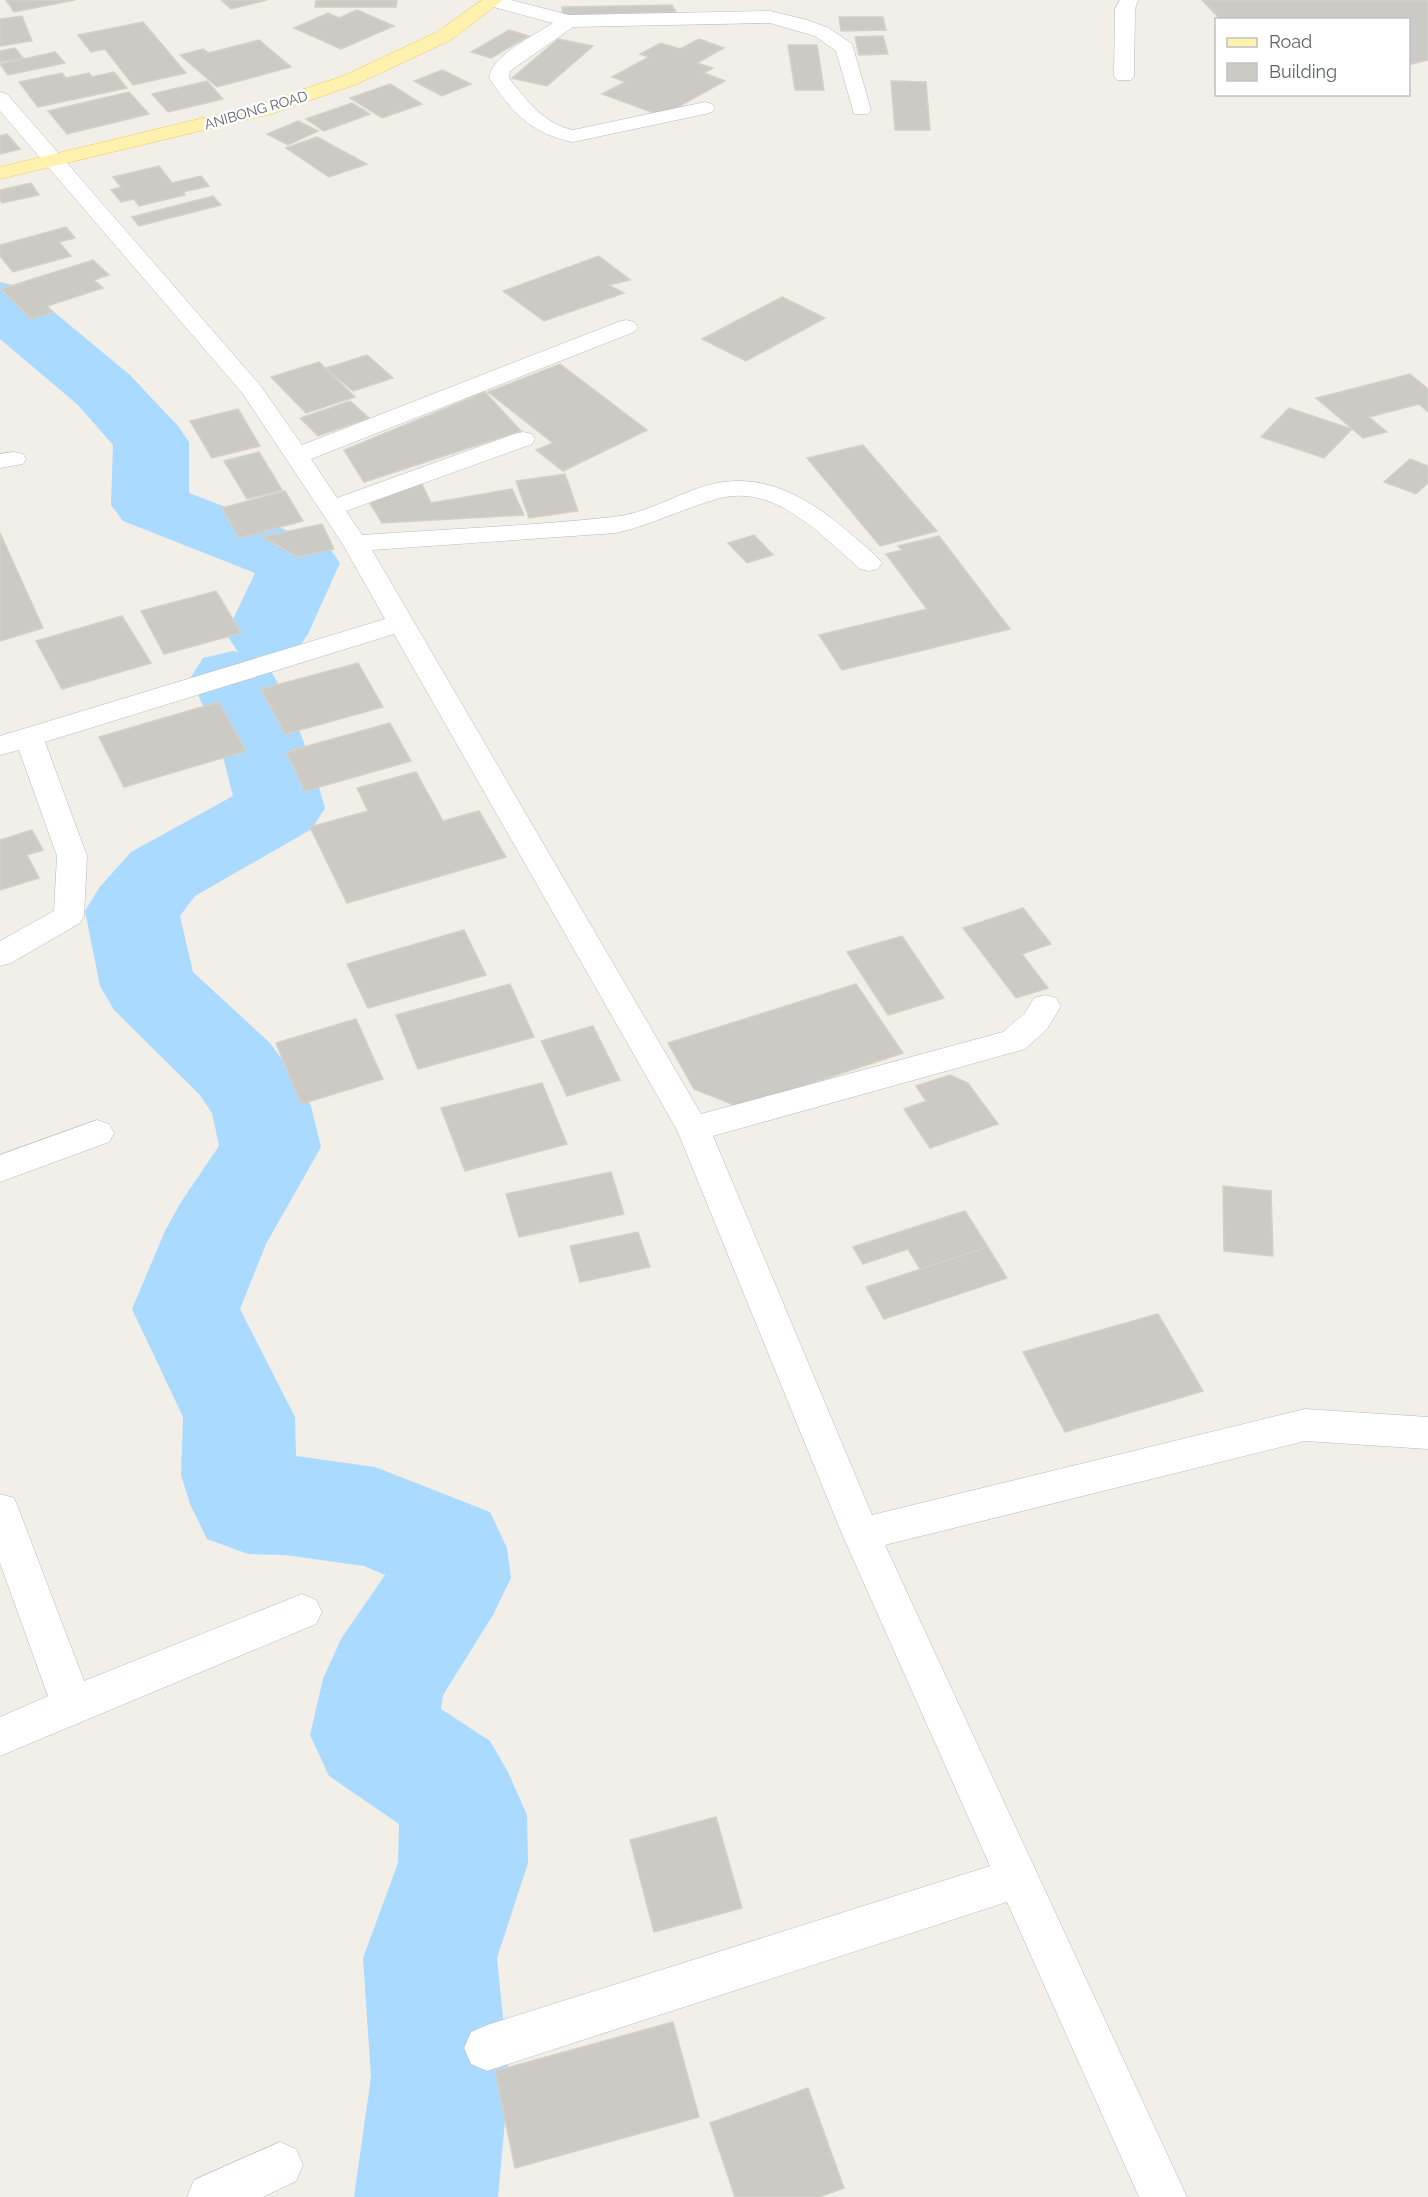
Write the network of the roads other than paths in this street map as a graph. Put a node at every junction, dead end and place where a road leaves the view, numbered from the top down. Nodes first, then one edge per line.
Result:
1 (493, 0) edge
2 (1129, 0) edge
3 (569, 21) junction
4 (1124, 76) dead end
5 (0, 98) edge
6 (705, 108) dead end
7 (861, 110) dead end
8 (52, 161) junction
9 (0, 173) edge
10 (626, 327) dead end
11 (523, 439) dead end
12 (297, 456) junction
13 (332, 508) junction
14 (356, 543) junction
15 (869, 563) dead end
16 (400, 623) junction
17 (29, 737) junction
18 (0, 746) edge
19 (0, 955) edge
20 (1045, 1006) dead end
21 (693, 1129) junction
22 (97, 1133) dead end
23 (0, 1169) edge
24 (1428, 1432) edge
25 (0, 1510) edge
26 (861, 1534) junction
27 (302, 1612) dead end
28 (72, 1705) junction
29 (0, 1737) edge
30 (1017, 1878) junction
31 (488, 2048) dead end
32 (280, 2165) dead end
33 (211, 2197) edge
34 (1163, 2197) edge

1 - 3 street
1 - 8 main road, ANIBONG ROAD
2 - 4 street
3 - 6 street
3 - 7 street
5 - 8 street
8 - 9 main road, ANIBONG ROAD
8 - 12 street
10 - 12 street
11 - 13 street
12 - 13 street
13 - 14 street
14 - 15 street
14 - 16 street
16 - 17 street
16 - 21 street
17 - 18 street
17 - 19 street
20 - 21 street
21 - 26 street
22 - 23 street
24 - 26 street
25 - 28 street
26 - 30 street
27 - 28 street
28 - 29 street
30 - 31 street
30 - 34 street
32 - 33 street

